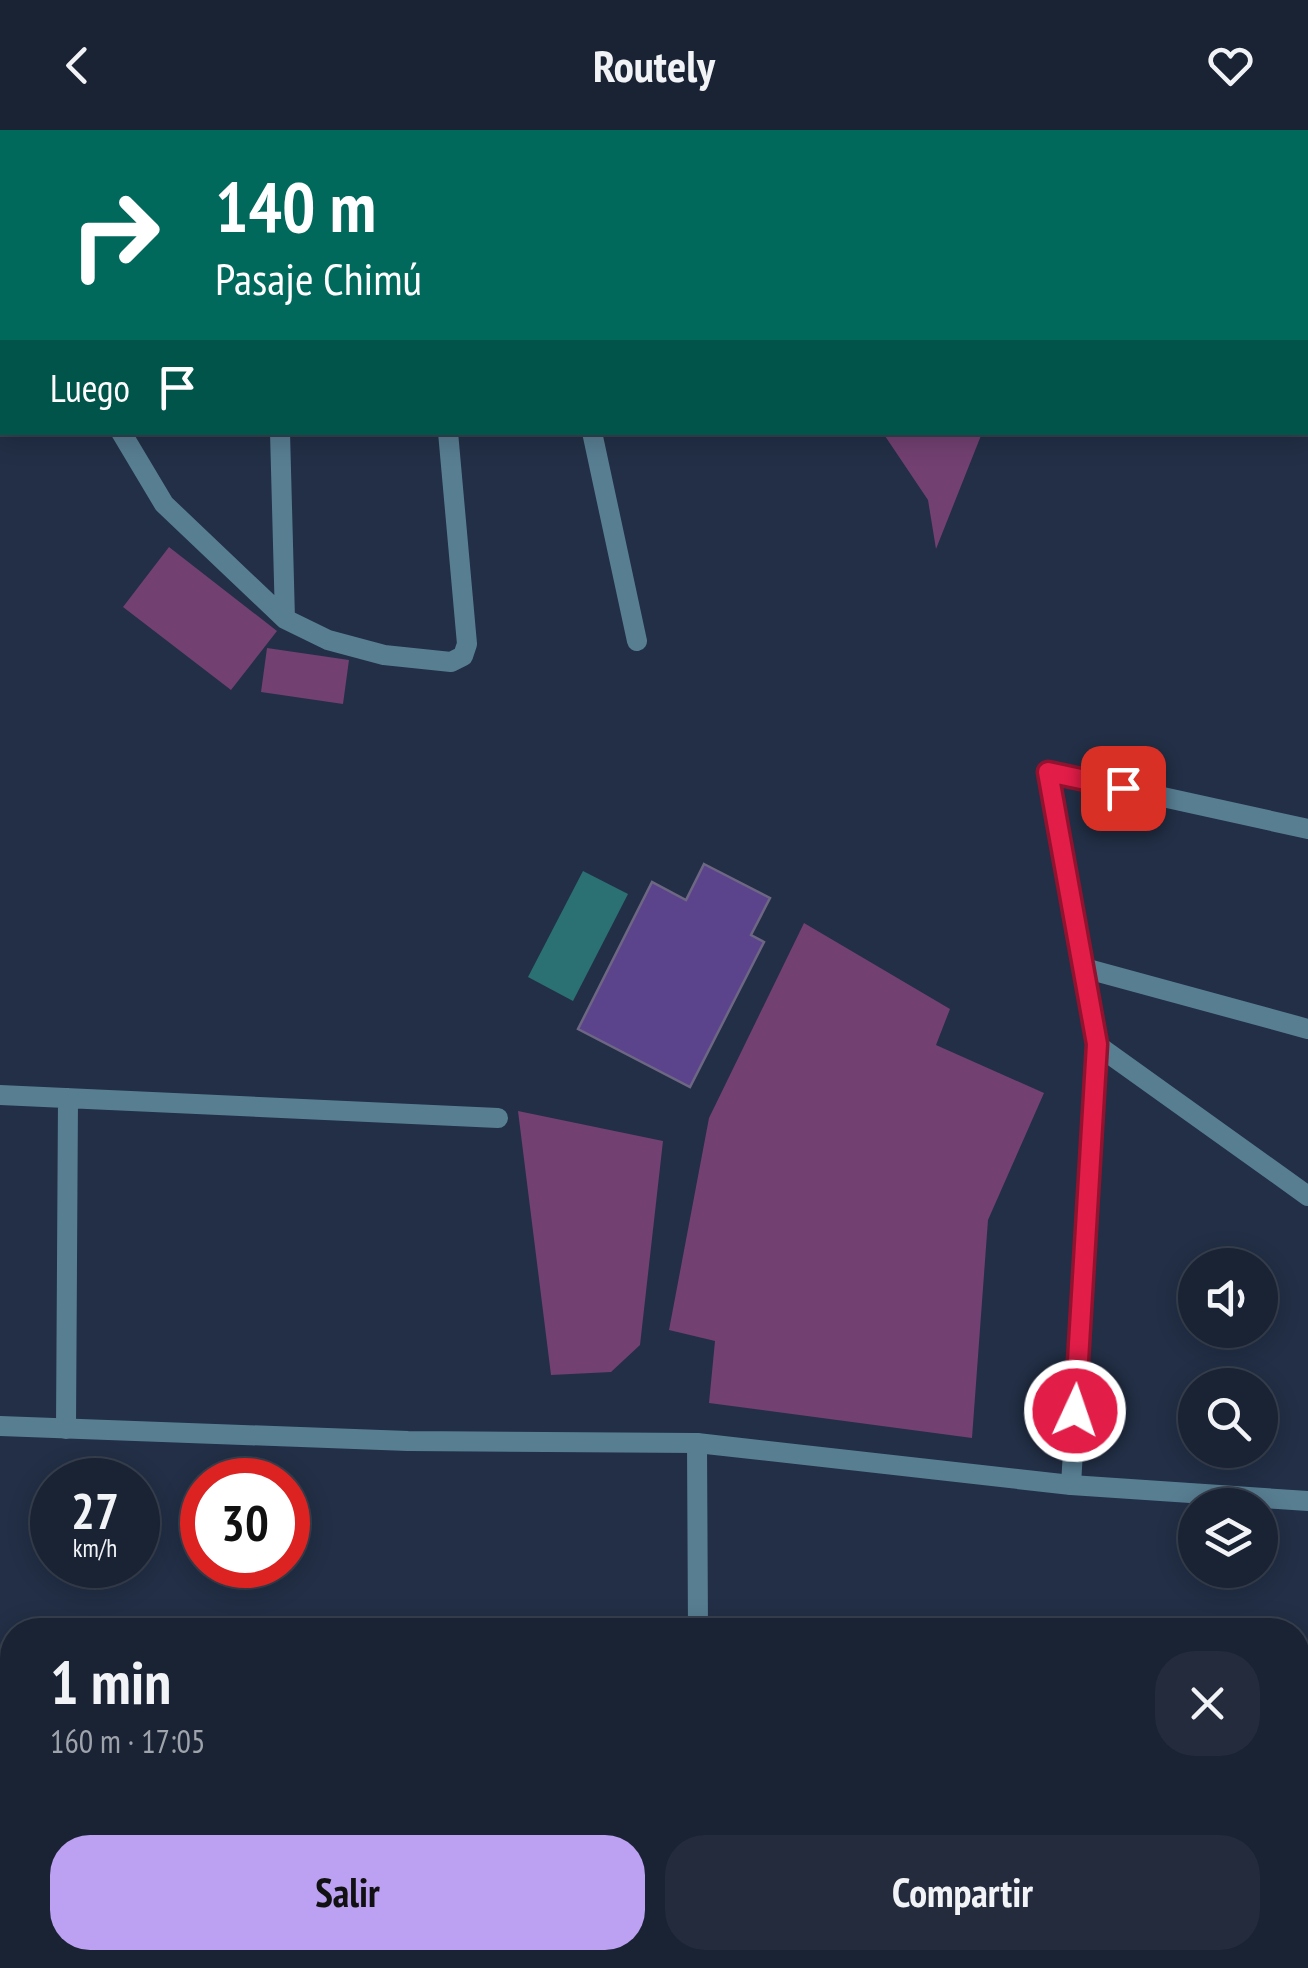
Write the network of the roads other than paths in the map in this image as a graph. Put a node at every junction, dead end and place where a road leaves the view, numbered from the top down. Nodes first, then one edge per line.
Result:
1 (123, 435) edge
2 (280, 435) edge
3 (448, 435) edge
4 (593, 435) edge
5 (285, 619) junction
6 (636, 642) dead end
7 (1308, 829) edge
8 (1084, 968) junction
9 (1308, 1029) edge
10 (1097, 1044) junction
11 (0, 1095) edge
12 (68, 1098) junction
13 (498, 1118) dead end
14 (1308, 1196) edge
15 (0, 1426) edge
16 (66, 1429) junction
17 (697, 1443) junction
18 (1070, 1484) junction
19 (1308, 1501) edge
20 (698, 1618) edge

1 - 5 street
2 - 5 street
3 - 5 street
4 - 6 street
7 - 8 street
8 - 9 street
8 - 10 street
10 - 14 street
10 - 18 street
11 - 12 street
12 - 13 street
12 - 16 street
15 - 16 street
16 - 17 street
17 - 18 street
17 - 20 street
18 - 19 street

